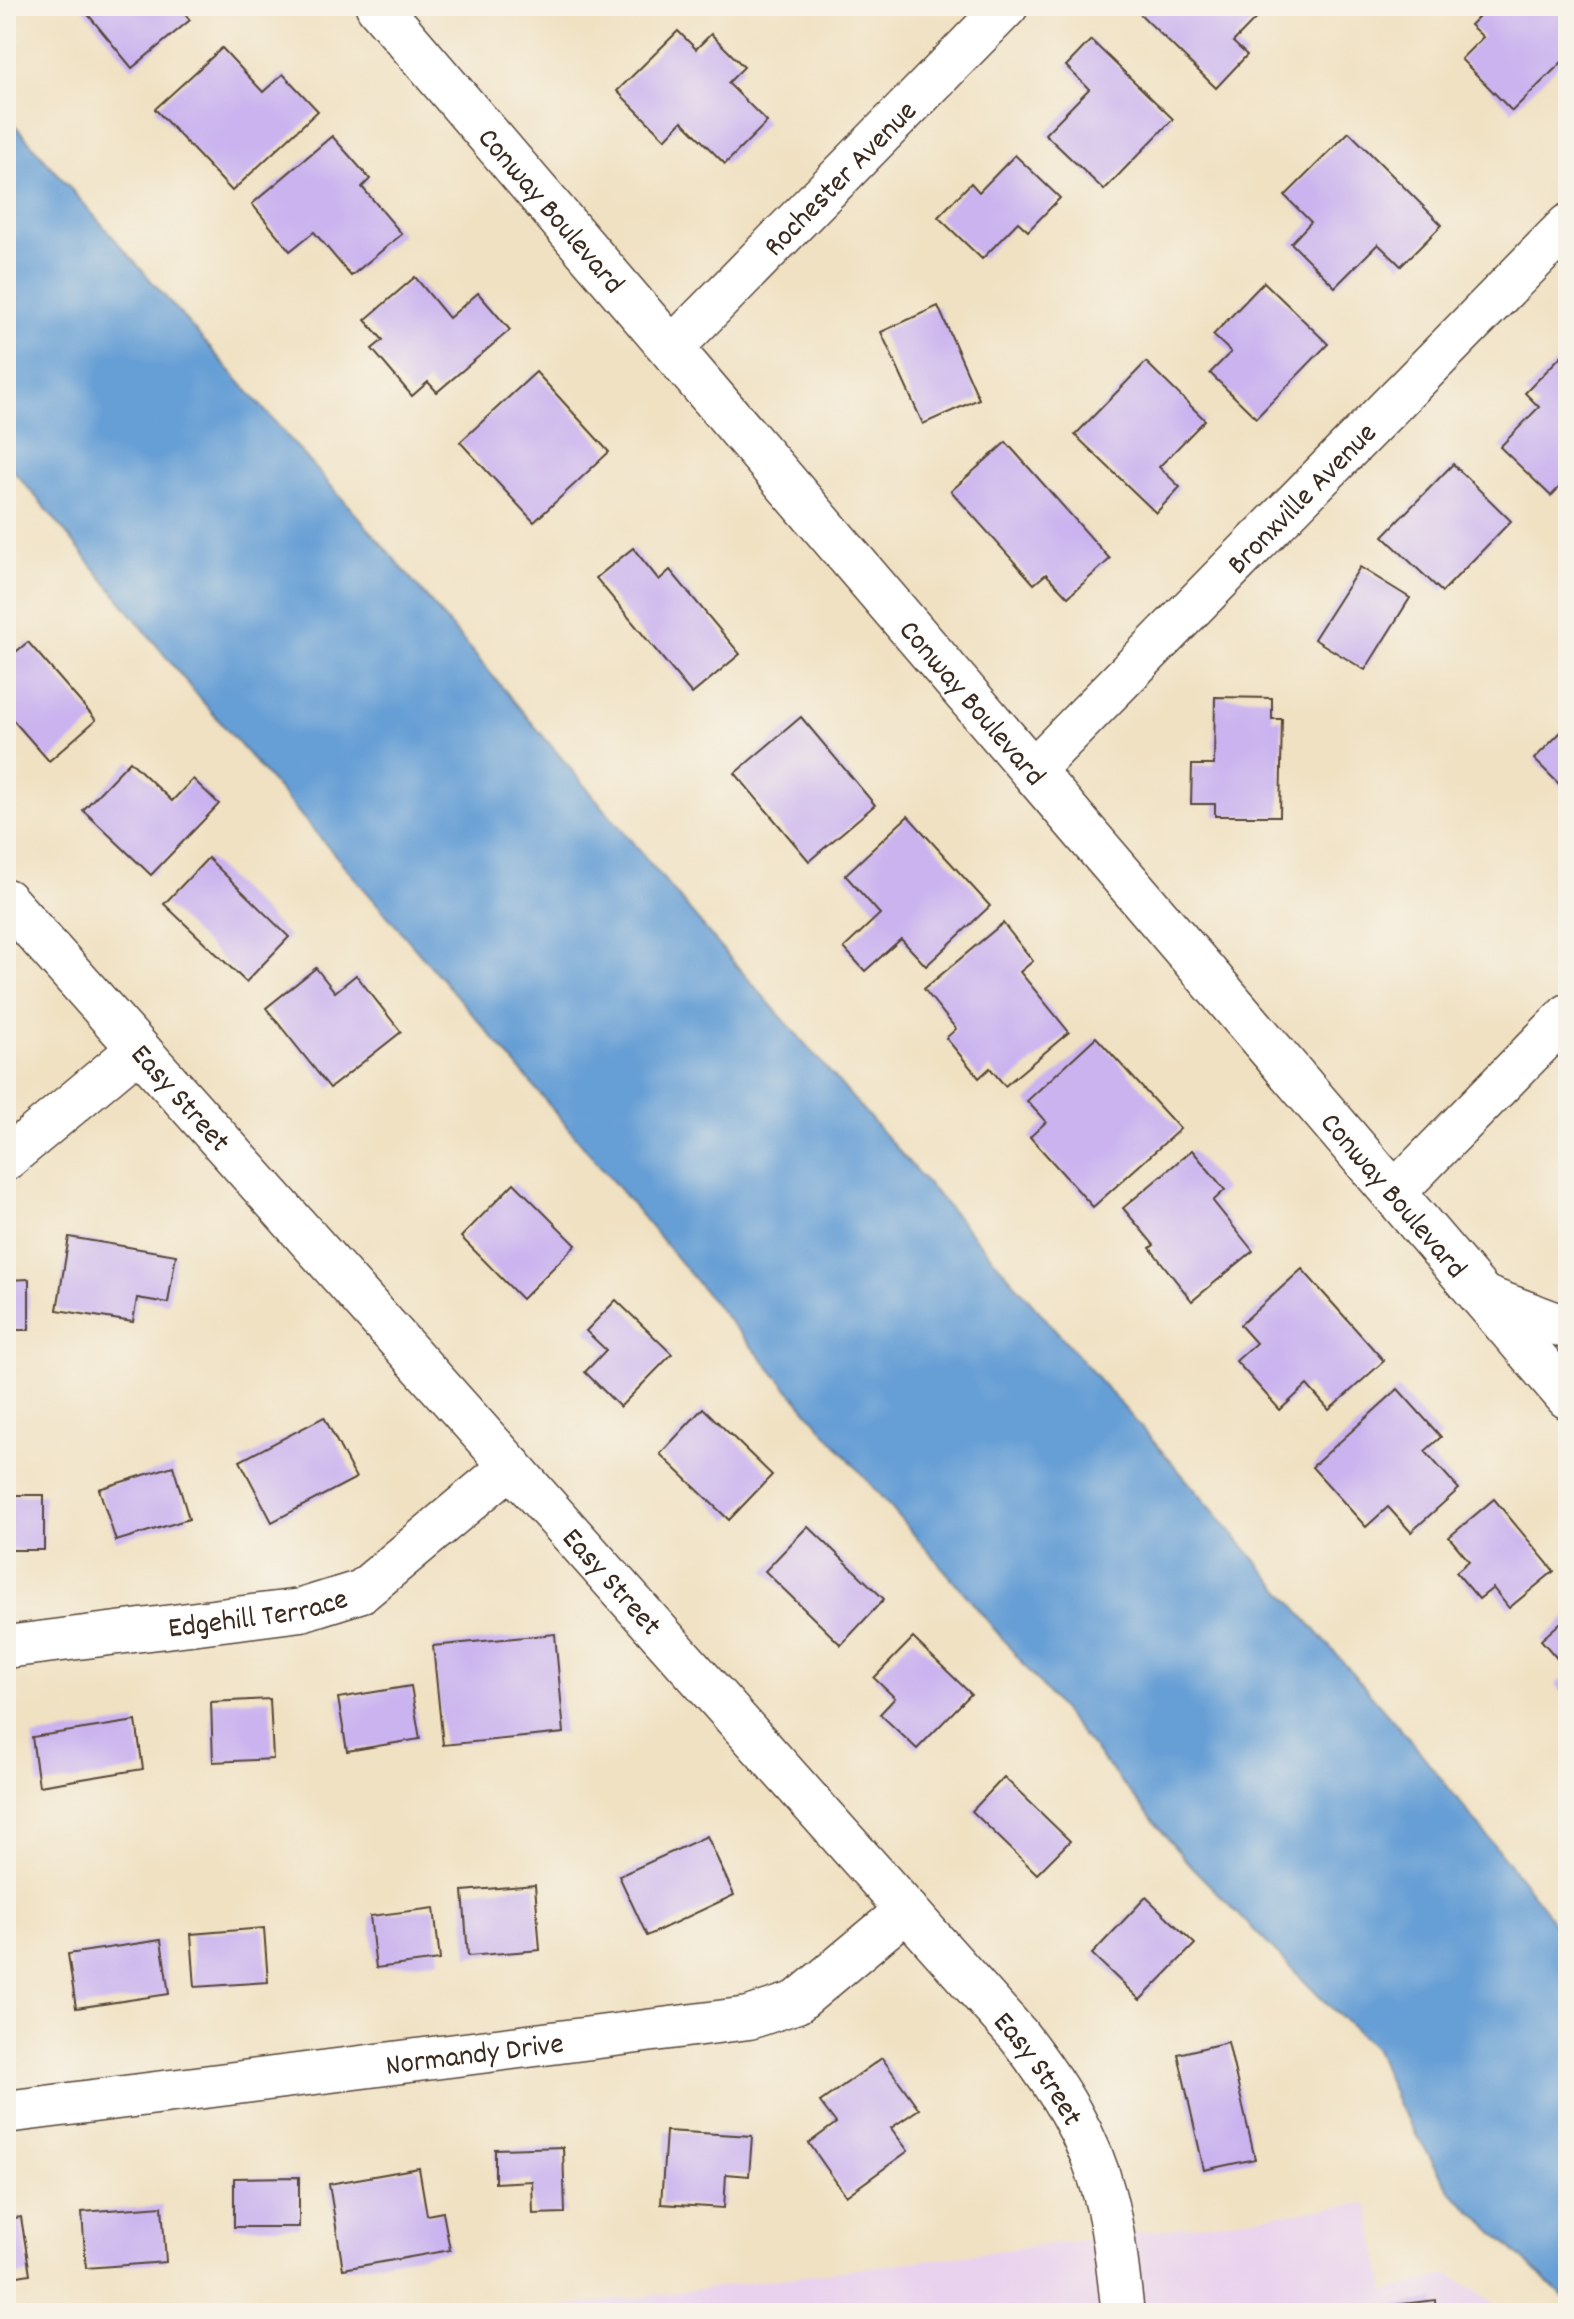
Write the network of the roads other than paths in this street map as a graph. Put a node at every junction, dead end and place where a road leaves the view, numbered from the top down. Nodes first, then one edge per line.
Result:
1 (378, 6) edge
2 (1007, 6) edge
3 (1568, 225) edge
4 (671, 349) junction
5 (1033, 770) junction
6 (6, 900) edge
7 (1568, 1015) edge
8 (138, 1049) junction
9 (6, 1159) edge
10 (1394, 1193) junction
11 (1480, 1295) junction
12 (1568, 1328) edge
13 (1568, 1397) edge
14 (511, 1466) junction
15 (6, 1647) edge
16 (907, 1910) junction
17 (6, 2112) edge
18 (1123, 2313) edge

1 - 4 street, Conway Boulevard
2 - 4 street, Rochester Avenue
3 - 5 street, Bronxville Avenue
4 - 5 street, Conway Boulevard
5 - 10 street, Conway Boulevard
6 - 8 street, Easy Street
7 - 10 street
8 - 9 street
8 - 14 street, Easy Street
10 - 11 street, Conway Boulevard
11 - 12 street
11 - 13 street, Conway Boulevard
14 - 15 street, Edgehill Terrace
14 - 16 street, Easy Street
16 - 17 street, Normandy Drive
16 - 18 street, Easy Street

